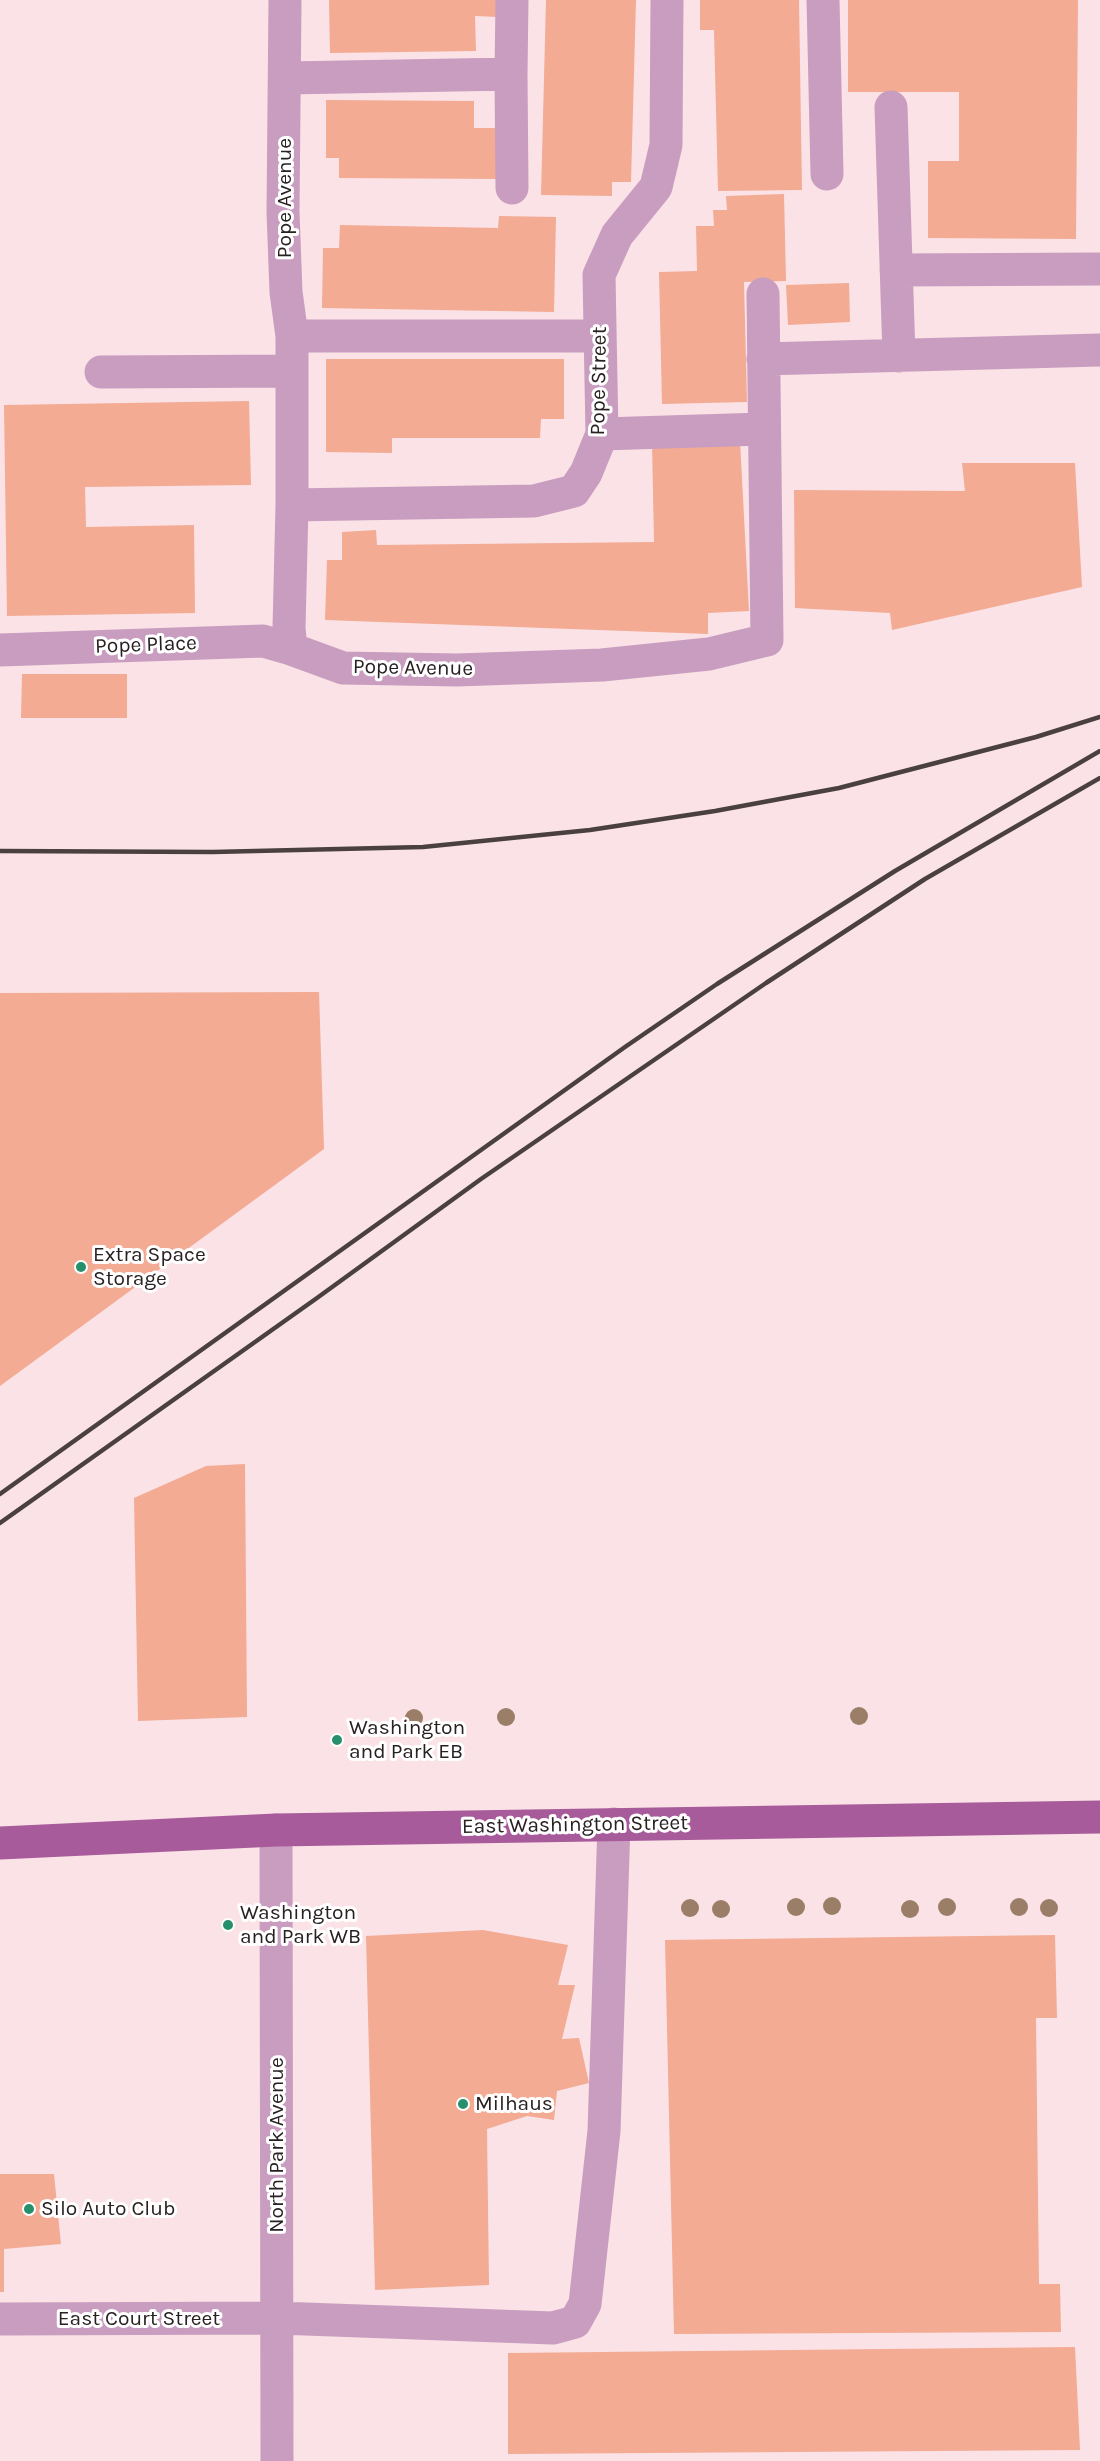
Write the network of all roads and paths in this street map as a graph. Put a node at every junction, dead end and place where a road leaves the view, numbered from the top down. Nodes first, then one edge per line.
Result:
1 (285, 0) edge
2 (512, 0) edge
3 (667, 0) edge
4 (823, 0) edge
5 (511, 74) junction
6 (286, 78) junction
7 (891, 107) dead end
8 (827, 174) dead end
9 (512, 188) dead end
10 (1100, 269) edge
11 (896, 270) junction
12 (763, 294) dead end
13 (292, 336) junction
14 (600, 336) junction
15 (1100, 350) edge
16 (899, 356) junction
17 (763, 359) junction
18 (292, 371) junction
19 (101, 372) dead end
20 (763, 429) junction
21 (602, 434) junction
22 (292, 505) junction
23 (291, 649) junction
24 (0, 650) edge
25 (1100, 1817) edge
26 (614, 1824) junction
27 (276, 1830) junction
28 (0, 1831) edge
29 (51, 1841) junction
30 (0, 1843) edge
31 (0, 1854) edge
32 (278, 2318) junction
33 (0, 2319) edge
34 (277, 2461) edge

1 - 6 street, Pope Avenue
2 - 5 street
3 - 14 street, Pope Street
4 - 8 street
5 - 6 street
5 - 9 street
6 - 13 street, Pope Avenue
7 - 11 street
10 - 11 street
11 - 16 street
12 - 17 street, Pope Avenue
13 - 14 street
13 - 18 street, Pope Avenue
14 - 21 street, Pope Street
15 - 16 street
16 - 17 street
17 - 20 street, Pope Avenue
18 - 19 street
18 - 22 street, Pope Avenue
20 - 21 street
20 - 23 street, Pope Avenue
21 - 22 street, Pope Street
22 - 23 street, Pope Avenue
23 - 24 street, Pope Place
25 - 26 main road, East Washington Street
26 - 27 main road, East Washington Street
26 - 32 street, East Court Street
27 - 29 main road, East Washington Street
27 - 32 street, North Park Avenue
28 - 29 main road, East Washington Street
29 - 30 main road, East Washington Street
29 - 31 main road, East Washington Street
32 - 33 street, East Court Street
32 - 34 street, North Park Avenue

